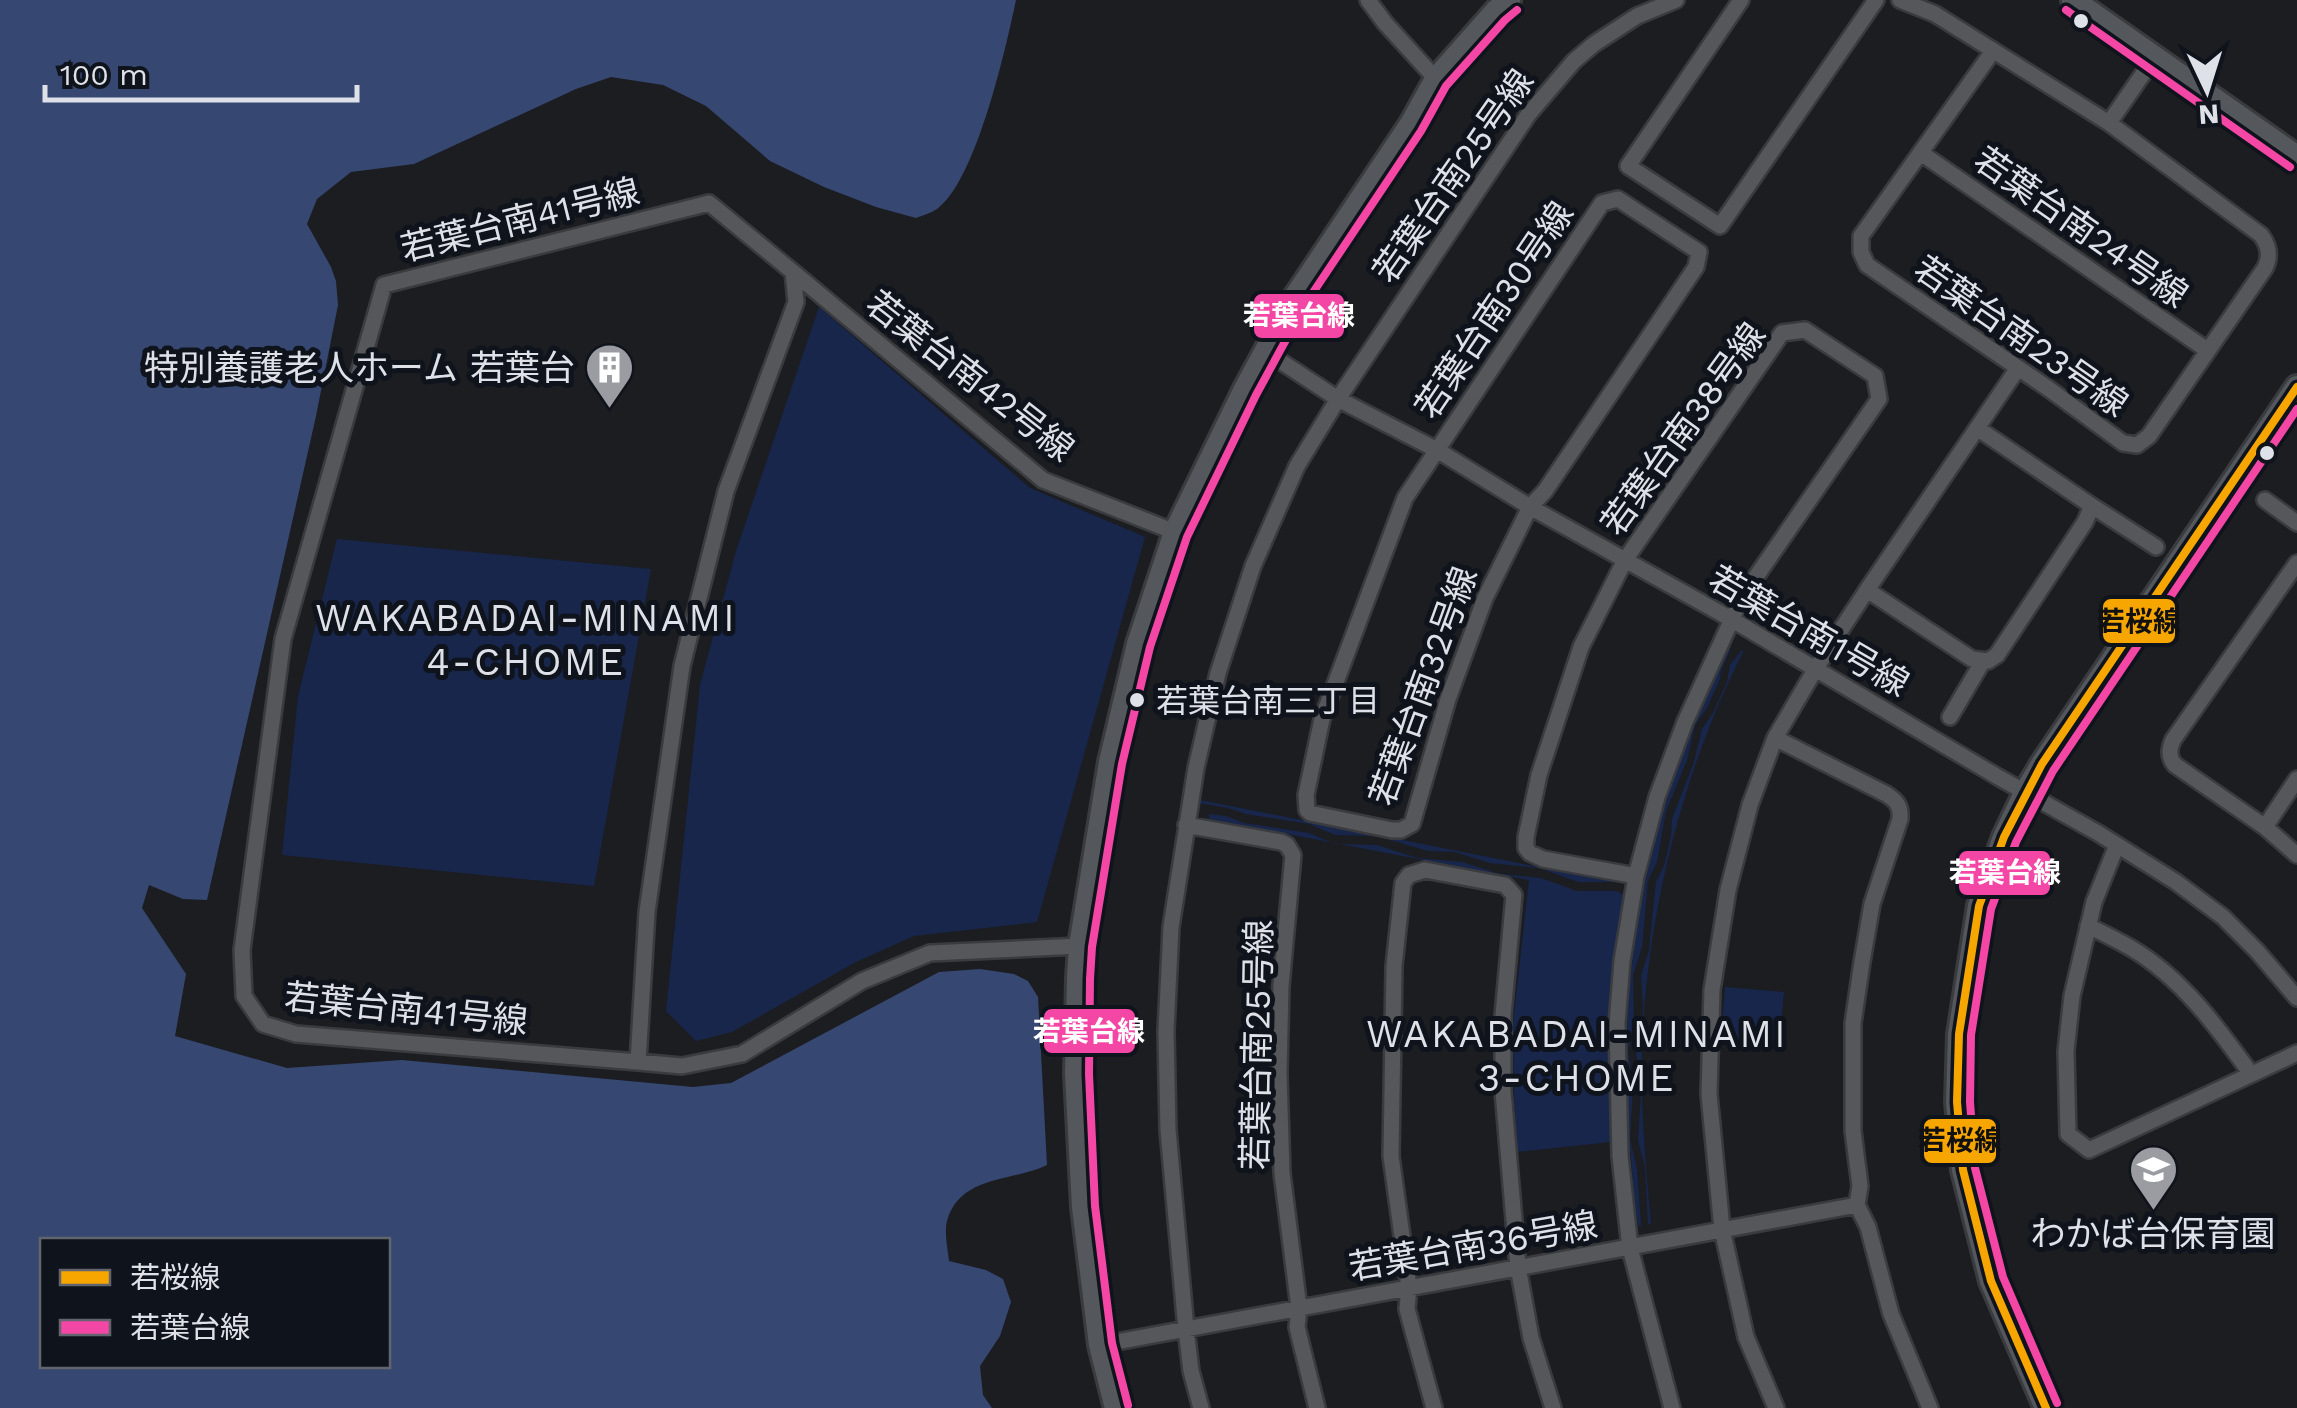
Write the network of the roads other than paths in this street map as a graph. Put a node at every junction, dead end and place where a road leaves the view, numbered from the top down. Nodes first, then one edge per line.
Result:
1 (1368, 0) edge
2 (1509, 0) edge
3 (1676, 0) edge
4 (1741, 0) edge
5 (1876, 0) edge
6 (1900, 0) edge
7 (2073, 0) edge
8 (1992, 52) junction
9 (2154, 58) junction
10 (1436, 79) junction
11 (2108, 124) junction
12 (1921, 152) junction
13 (2297, 157) edge
14 (794, 272) junction
15 (2207, 350) junction
16 (1265, 351) junction
17 (2018, 368) junction
18 (2297, 388) edge
19 (1338, 399) junction
20 (1977, 428) junction
21 (1437, 450) junction
22 (2264, 500) dead end
23 (1530, 506) junction
24 (2092, 506) junction
25 (2297, 523) edge
26 (1175, 532) junction
27 (2156, 548) dead end
28 (1624, 560) junction
29 (2297, 562) edge
30 (1868, 590) junction
31 (1731, 619) junction
32 (1983, 662) junction
33 (1816, 668) junction
34 (1950, 717) dead end
35 (1775, 738) junction
36 (2297, 780) edge
37 (2026, 790) junction
38 (1186, 825) junction
39 (2265, 827) junction
40 (2117, 845) junction
41 (2297, 855) edge
42 (1636, 876) junction
43 (2088, 926) junction
44 (1080, 946) junction
45 (2297, 998) edge
46 (2297, 1053) edge
47 (638, 1062) junction
48 (2251, 1074) junction
49 (1857, 1205) junction
50 (1722, 1229) junction
51 (1630, 1248) junction
52 (1518, 1267) junction
53 (1409, 1287) junction
54 (1299, 1308) junction
55 (1186, 1329) junction
56 (1100, 1345) junction
57 (1116, 1408) edge
58 (1201, 1408) edge
59 (1318, 1408) edge
60 (1434, 1408) edge
61 (1553, 1408) edge
62 (1672, 1408) edge
63 (1776, 1408) edge
64 (1930, 1408) edge
65 (2046, 1408) edge

1 - 10 street
2 - 10 street
3 - 19 street, 若葉台南25号線
4 - 5 street
6 - 8 street
7 - 9 street
8 - 11 street
8 - 12 street, 若葉台南23号線
9 - 11 street
9 - 13 street
10 - 16 street
11 - 15 street, 若葉台南23号線
12 - 15 street, 若葉台南24号線
12 - 17 street, 若葉台南23号線
14 - 26 street, 若葉台南42号線
14 - 47 street
14 - 47 street, 若葉台南41号線
15 - 17 street, 若葉台南23号線
16 - 19 street, 若葉台南1号線
16 - 26 street
17 - 20 street
18 - 37 street
19 - 21 street, 若葉台南1号線
19 - 38 street, 若葉台南25号線
20 - 24 street
20 - 30 street
21 - 23 street, 若葉台南1号線
21 - 23 street, 若葉台南30号線
21 - 23 street, 若葉台南32号線
22 - 25 street
23 - 28 street, 若葉台南1号線
24 - 27 street
24 - 32 street
26 - 44 street
28 - 31 street, 若葉台南1号線
28 - 31 street, 若葉台南38号線
28 - 42 street, 若葉台南38号線
29 - 39 street
30 - 32 street
30 - 33 street
31 - 33 street, 若葉台南1号線
31 - 42 street, 若葉台南38号線
32 - 34 street
33 - 35 street
33 - 37 street, 若葉台南1号線
35 - 49 street
35 - 50 street
36 - 39 street
37 - 40 street, 若葉台南1号線
37 - 65 street
38 - 54 street, 若葉台南25号線
38 - 55 street, 若葉台南25号線
39 - 41 street
40 - 43 street
40 - 45 street, 若葉台南1号線
42 - 51 street, 若葉台南38号線
43 - 48 street
43 - 48 street
44 - 47 street, 若葉台南41号線
44 - 56 street
46 - 48 street
49 - 50 street, 若葉台南36号線
49 - 64 street
50 - 51 street, 若葉台南36号線
50 - 63 street
51 - 52 street, 若葉台南36号線
51 - 62 street, 若葉台南38号線
52 - 53 street, 若葉台南36号線
52 - 53 street
52 - 61 street
53 - 54 street, 若葉台南36号線
53 - 60 street
54 - 55 street, 若葉台南36号線
54 - 59 street, 若葉台南25号線
55 - 56 street, 若葉台南36号線
55 - 58 street, 若葉台南25号線
56 - 57 street

